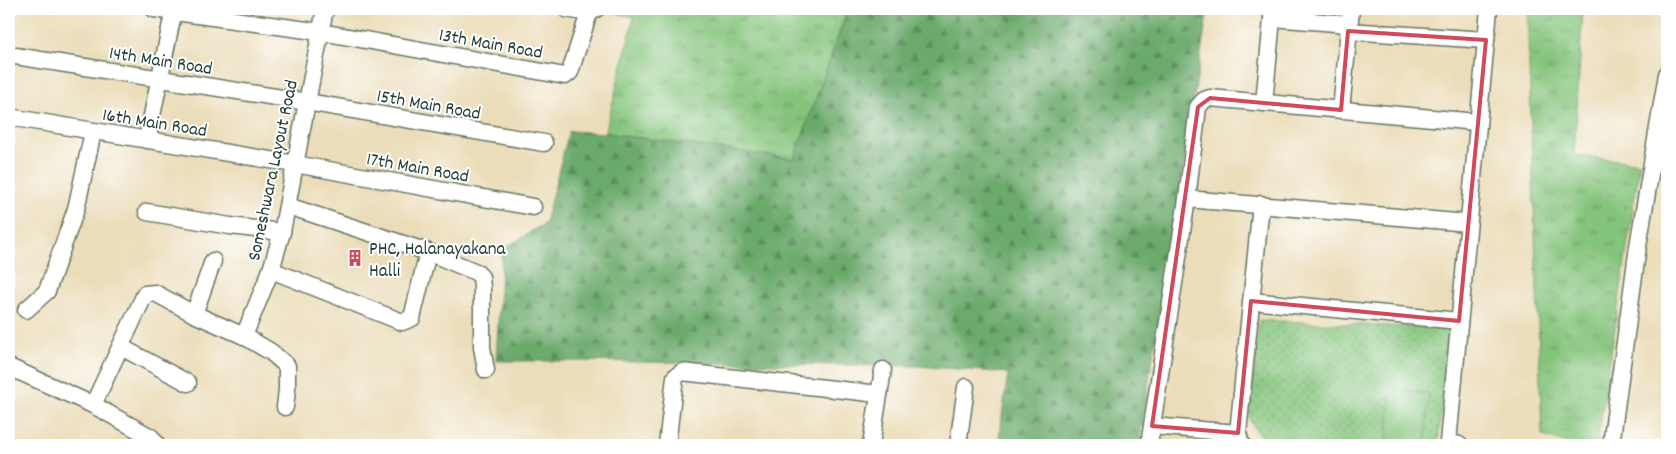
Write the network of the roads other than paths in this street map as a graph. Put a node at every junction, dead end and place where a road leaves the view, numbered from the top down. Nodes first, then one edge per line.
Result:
1 (154, 9) edge
2 (325, 9) edge
3 (566, 9) edge
4 (1489, 9) edge
5 (173, 10) edge
6 (593, 11) edge
7 (1272, 14) edge
8 (1349, 21) edge
9 (321, 32) junction
10 (1486, 40) junction
11 (9, 55) edge
12 (1667, 74) edge
13 (160, 79) junction
14 (307, 102) junction
15 (1264, 103) junction
16 (1341, 110) junction
17 (9, 117) edge
18 (1477, 122) junction
19 (93, 132) junction
20 (147, 140) junction
21 (544, 143) dead end
22 (295, 164) junction
23 (1187, 199) junction
24 (1260, 204) junction
25 (288, 206) junction
26 (533, 207) dead end
27 (147, 212) dead end
28 (1468, 223) junction
29 (282, 232) junction
30 (428, 252) junction
31 (213, 261) dead end
32 (271, 270) junction
33 (1251, 302) junction
34 (26, 310) dead end
35 (194, 314) junction
36 (1459, 321) junction
37 (244, 336) junction
38 (121, 347) junction
39 (9, 367) edge
40 (486, 370) dead end
41 (882, 370) dead end
42 (188, 383) dead end
43 (966, 387) dead end
44 (879, 394) junction
45 (93, 405) junction
46 (285, 407) dead end
47 (1152, 426) junction
48 (1240, 439) edge
49 (1451, 444) edge
50 (157, 445) edge
51 (667, 445) edge
52 (870, 445) edge
53 (958, 445) edge
54 (1149, 445) edge
55 (1611, 445) edge

1 - 5 street, 13th Main Road
2 - 9 street, Someshwara Layout Road
3 - 6 street
4 - 10 street
5 - 9 street, 13th Main Road
5 - 13 street
6 - 9 street, 13th Main Road
7 - 8 street
7 - 15 street
8 - 10 street
8 - 16 street
9 - 14 street, Someshwara Layout Road
10 - 18 street
11 - 13 street, 14th Main Road
12 - 55 street
13 - 14 street, 14th Main Road
13 - 20 street
14 - 21 street, 15th Main Road
14 - 22 street, Someshwara Layout Road
15 - 16 street
15 - 23 street
16 - 18 street
17 - 19 street, 16th Main Road
18 - 28 street
19 - 20 street, 16th Main Road
19 - 34 street
20 - 22 street, 16th Main Road
22 - 25 street, Someshwara Layout Road
22 - 26 street, 17th Main Road
23 - 24 street
23 - 47 street
24 - 28 street
24 - 33 street
25 - 29 street, Someshwara Layout Road
25 - 30 street
27 - 29 street
28 - 36 street
29 - 32 street, Someshwara Layout Road
30 - 32 street
30 - 40 street
31 - 35 street
32 - 37 street, Someshwara Layout Road
33 - 36 street
33 - 48 street
35 - 37 street
35 - 38 street
36 - 49 street
37 - 46 street
38 - 42 street
38 - 45 street
39 - 45 street
41 - 44 street
43 - 53 street
44 - 51 street
44 - 52 street
45 - 50 street
47 - 48 street
47 - 54 street

